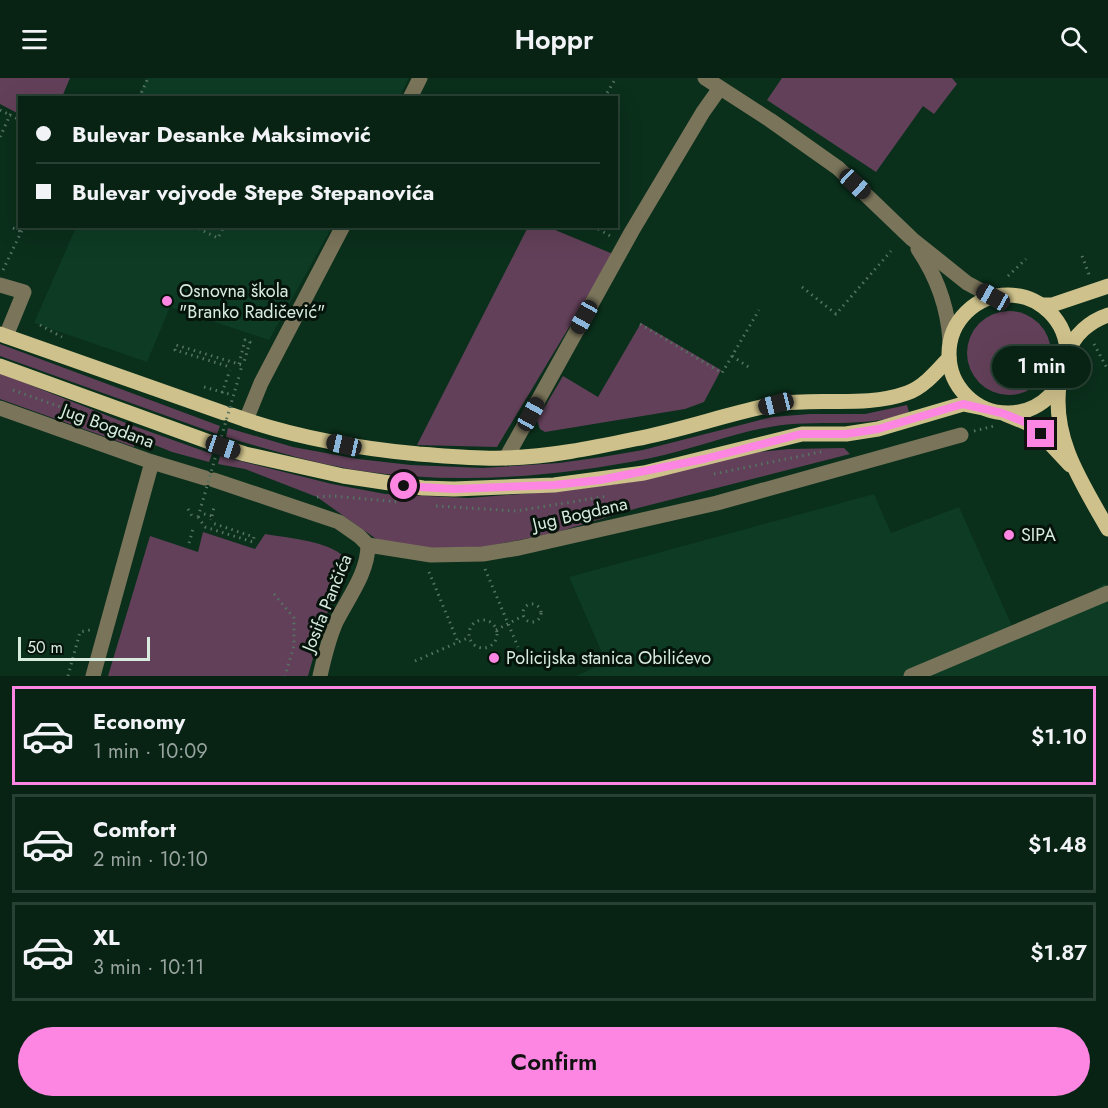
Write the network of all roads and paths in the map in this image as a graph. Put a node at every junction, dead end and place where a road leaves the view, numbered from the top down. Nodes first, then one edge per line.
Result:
1 (148, 78) edge
2 (420, 78) edge
3 (616, 78) edge
4 (705, 78) edge
5 (720, 88) junction
6 (140, 96) edge
7 (411, 96) edge
8 (605, 96) edge
9 (0, 110) edge
10 (10, 115) junction
11 (18, 119) edge
12 (0, 137) edge
13 (14, 228) dead end
14 (23, 228) edge
15 (197, 228) edge
16 (223, 228) edge
17 (342, 228) edge
18 (596, 228) edge
19 (22, 232) junction
20 (608, 235) dead end
21 (912, 239) junction
22 (891, 251) dead end
23 (1082, 256) dead end
24 (1026, 259) dead end
25 (1008, 276) dead end
26 (0, 277) edge
27 (1090, 278) dead end
28 (0, 285) edge
29 (1108, 286) edge
30 (802, 287) dead end
31 (993, 297) junction
32 (1041, 305) junction
33 (759, 310) dead end
34 (1108, 315) edge
35 (640, 324) dead end
36 (3, 335) edge
37 (950, 341) junction
38 (1094, 344) dead end
39 (732, 356) junction
40 (1067, 357) junction
41 (949, 358) junction
42 (244, 362) dead end
43 (239, 364) junction
44 (0, 366) edge
45 (227, 366) dead end
46 (750, 368) dead end
47 (230, 370) dead end
48 (1108, 370) edge
49 (1059, 385) junction
50 (9, 388) dead end
51 (222, 393) dead end
52 (0, 408) edge
53 (983, 408) junction
54 (67, 410) dead end
55 (234, 416) junction
56 (1001, 419) junction
57 (961, 435) joint
58 (506, 458) junction
59 (152, 462) junction
60 (1073, 469) junction
61 (214, 507) dead end
62 (195, 511) dead end
63 (204, 514) dead end
64 (193, 518) dead end
65 (212, 520) junction
66 (193, 529) dead end
67 (1108, 529) edge
68 (189, 543) dead end
69 (368, 545) junction
70 (478, 554) junction
71 (431, 555) junction
72 (1108, 593) edge
73 (274, 594) dead end
74 (523, 616) junction
75 (508, 625) junction
76 (496, 630) junction
77 (470, 637) junction
78 (458, 642) junction
79 (518, 647) dead end
80 (415, 661) dead end
81 (93, 676) edge
82 (285, 676) edge
83 (320, 676) edge
84 (911, 676) edge

1 - 6 path
2 - 7 street
3 - 8 path
4 - 5 street
5 - 21 street
5 - 58 street
9 - 10 path
10 - 11 path
10 - 12 path
13 - 19 path
14 - 19 path
15 - 16 path
17 - 55 street
18 - 20 path
19 - 26 path
21 - 31 street
21 - 37 street
22 - 30 path
23 - 27 path
24 - 25 path
28 - 36 street
29 - 32 main road
31 - 32 main road
31 - 37 main road
32 - 40 main road
33 - 39 path
34 - 40 main road
35 - 39 path
36 - 55 main road
37 - 41 main road
38 - 48 path
39 - 46 path
40 - 49 main road
41 - 53 main road
41 - 58 main road
42 - 43 path
43 - 45 path
43 - 65 path, bridge
44 - 53 main road
47 - 51 path
49 - 56 main road
49 - 60 main road
50 - 54 path
52 - 59 street, Jug Bogdana
53 - 56 main road
55 - 58 main road
56 - 57 path
56 - 60 main road
57 - 70 street, Jug Bogdana
59 - 69 street, Jug Bogdana
59 - 81 street
60 - 67 main road
61 - 65 path
62 - 64 path
63 - 65 path
66 - 68 path
69 - 71 street, Jug Bogdana
69 - 83 street, Josifa Pančića
70 - 71 street, Jug Bogdana
70 - 75 path
71 - 78 path
72 - 84 street
73 - 82 path
74 - 74 path
74 - 75 path
75 - 76 path
75 - 79 path
76 - 77 path
76 - 77 path
77 - 78 path
78 - 80 path

